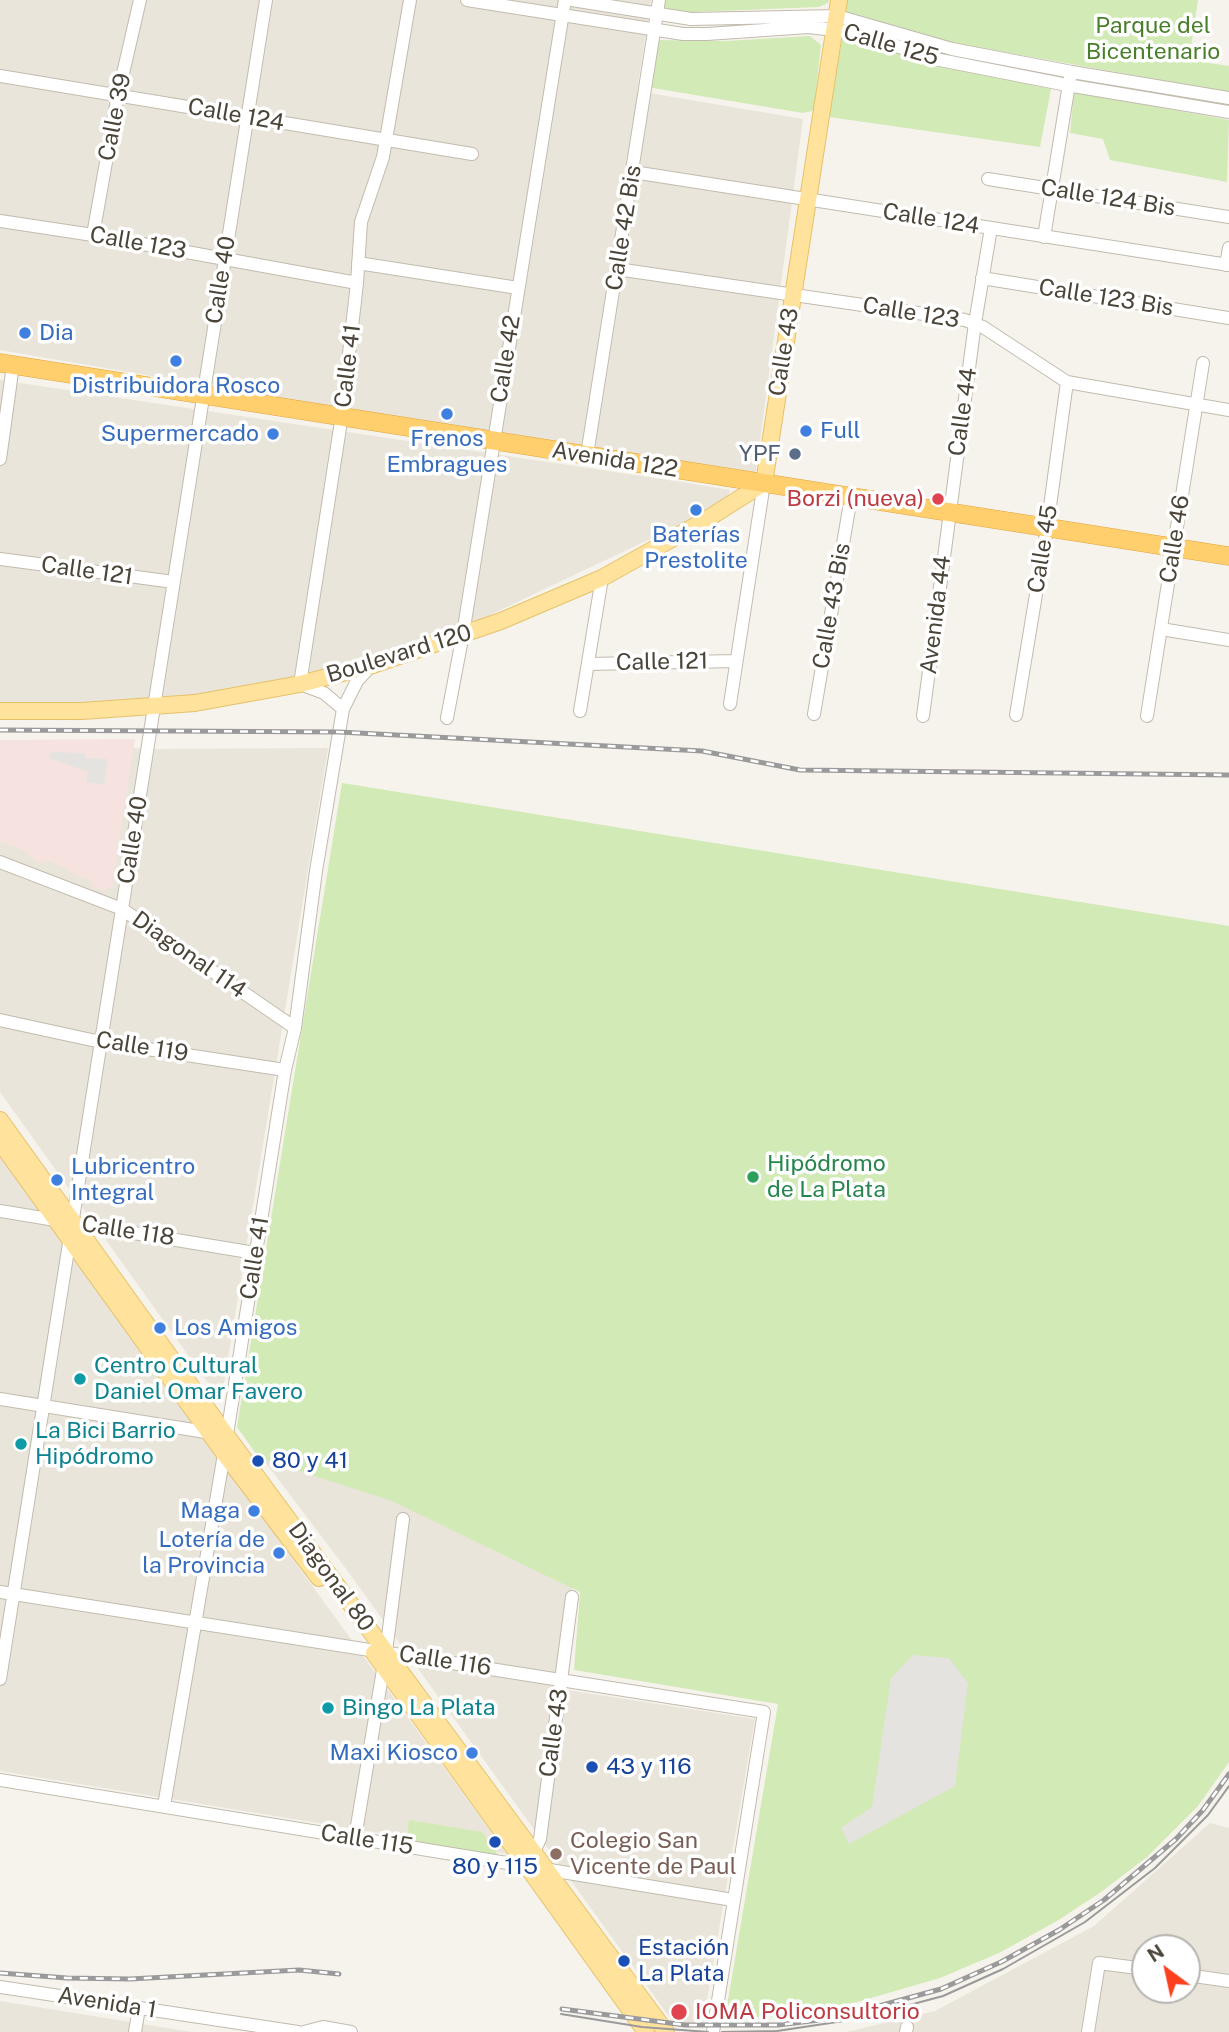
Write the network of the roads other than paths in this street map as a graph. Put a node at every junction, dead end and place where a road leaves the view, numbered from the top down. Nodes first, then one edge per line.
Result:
1 (139, 0) edge
2 (266, 0) edge
3 (410, 0) edge
4 (467, 0) edge
5 (565, 0) edge
6 (572, 0) edge
7 (659, 0) edge
8 (563, 15) junction
9 (656, 15) junction
10 (837, 15) edge
11 (656, 29) junction
12 (0, 76) edge
13 (1069, 78) junction
14 (118, 95) junction
15 (1229, 98) edge
16 (1229, 112) edge
17 (247, 117) junction
18 (386, 141) junction
19 (472, 154) dead end
20 (633, 172) junction
21 (988, 179) dead end
22 (1051, 188) junction
23 (808, 200) junction
24 (1229, 217) edge
25 (0, 221) edge
26 (991, 228) junction
27 (93, 235) junction
28 (1044, 237) junction
29 (1229, 248) edge
30 (225, 258) junction
31 (358, 263) junction
32 (1228, 265) edge
33 (617, 269) junction
34 (982, 278) junction
35 (357, 283) junction
36 (518, 288) junction
37 (793, 295) junction
38 (1229, 318) edge
39 (975, 323) junction
40 (1203, 363) dead end
41 (6, 364) edge
42 (1067, 382) junction
43 (203, 394) junction
44 (1196, 405) junction
45 (1229, 410) edge
46 (342, 415) junction
47 (493, 440) junction
48 (587, 455) junction
49 (0, 458) edge
50 (764, 484) junction
51 (851, 497) junction
52 (949, 513) junction
53 (1047, 528) junction
54 (1173, 547) junction
55 (1229, 556) edge
56 (0, 559) edge
57 (602, 578) junction
58 (174, 582) junction
59 (1161, 629) junction
60 (463, 634) junction
61 (1229, 639) edge
62 (736, 661) junction
63 (588, 664) junction
64 (373, 665) junction
65 (300, 684) junction
66 (730, 704) dead end
67 (154, 706) junction
68 (343, 709) junction
69 (0, 711) edge
70 (580, 711) dead end
71 (814, 714) dead end
72 (1016, 715) dead end
73 (923, 716) dead end
74 (1147, 716) dead end
75 (447, 718) dead end
76 (0, 862) edge
77 (122, 909) junction
78 (0, 1020) edge
79 (295, 1028) junction
80 (101, 1042) junction
81 (285, 1070) junction
82 (0, 1120) edge
83 (0, 1142) edge
84 (0, 1212) edge
85 (67, 1227) junction
86 (256, 1253) junction
87 (0, 1399) edge
88 (43, 1406) junction
89 (209, 1432) junction
90 (226, 1435) junction
91 (224, 1453) junction
92 (403, 1519) dead end
93 (0, 1592) edge
94 (13, 1594) junction
95 (572, 1597) dead end
96 (196, 1623) junction
97 (381, 1656) junction
98 (0, 1679) edge
99 (562, 1681) junction
100 (0, 1780) edge
101 (164, 1806) junction
102 (355, 1838) junction
103 (530, 1859) junction
104 (547, 1870) junction
105 (733, 1900) junction
106 (1131, 1967) edge
107 (1201, 1977) edge
108 (1229, 1981) edge
109 (0, 1987) edge
110 (139, 2008) junction
111 (135, 2032) edge
112 (298, 2032) edge
113 (304, 2032) edge
114 (351, 2032) edge
115 (646, 2032) edge
116 (666, 2032) edge
117 (713, 2032) edge
118 (1088, 2032) edge

1 - 14 street, Calle 39
2 - 17 street, Calle 40
3 - 18 street, Calle 41
4 - 8 street, Calle 125
5 - 8 street, Calle 42
6 - 9 street, Calle 125
7 - 9 street, Calle 42 Bis
8 - 11 street, Calle 125
8 - 36 street, Calle 42
9 - 10 street, Calle 125
9 - 11 street, Calle 42 Bis
10 - 11 street, Calle 125
10 - 13 street, Calle 125
10 - 23 main road, Calle 43
11 - 20 street, Calle 42 Bis
12 - 14 street, Calle 124
13 - 15 street, Calle 125
13 - 16 street, Calle 125
13 - 22 street
14 - 17 street, Calle 124
14 - 27 street, Calle 39
17 - 18 street, Calle 124
17 - 30 street, Calle 40
18 - 19 street, Calle 124
18 - 31 street, Calle 41
20 - 23 street, Calle 124
20 - 33 street, Calle 42 Bis
21 - 22 street, Calle 124 Bis
22 - 24 street, Calle 124 Bis
22 - 28 street
23 - 26 street, Calle 124
23 - 37 main road, Calle 43
25 - 27 street, Calle 123
26 - 28 street, Calle 124
26 - 34 street, Calle 44
27 - 30 street, Calle 123
28 - 32 street, Calle 124
29 - 32 street
30 - 35 street, Calle 123
30 - 43 street, Calle 40
31 - 35 street, Calle 41
31 - 36 street
33 - 37 street, Calle 123
33 - 48 street, Calle 42 Bis
34 - 38 street, Calle 123 Bis
34 - 39 street, Calle 44
35 - 46 street, Calle 41
36 - 47 street, Calle 42
37 - 39 street, Calle 123
37 - 50 main road, Calle 43
39 - 42 street, Calle 123
39 - 52 street, Calle 44
40 - 44 street, Calle 46
41 - 43 highway, Avenida 122
41 - 49 street
42 - 44 street, Calle 123
42 - 53 street, Calle 45
43 - 46 highway, Avenida 122
43 - 58 street, Calle 40
44 - 45 street, Calle 123
44 - 54 street, Calle 46
46 - 47 highway, Avenida 122
46 - 65 street, Calle 41
47 - 48 highway, Avenida 122
47 - 60 street, Calle 42
48 - 50 highway, Avenida 122
50 - 51 highway, Avenida 122
50 - 57 main road, Boulevard 120
50 - 62 street, Calle 43
51 - 52 highway, Avenida 122
51 - 71 street, Calle 43 Bis
52 - 53 highway, Avenida 122
52 - 73 street, Avenida 44
53 - 54 highway, Avenida 122
53 - 72 street, Calle 45
54 - 55 highway, Avenida 122
54 - 59 street, Calle 46
56 - 58 street, Calle 121
57 - 60 main road, Boulevard 120
57 - 63 street
58 - 67 street, Calle 40
59 - 61 street
59 - 74 street, Calle 46
60 - 64 main road, Boulevard 120
60 - 75 street, Calle 42
62 - 63 street, Calle 121
62 - 66 street, Calle 43
63 - 70 street
64 - 65 main road, Boulevard 120
64 - 68 street, Calle 41
65 - 67 main road, Boulevard 120
65 - 68 street
67 - 69 main road, Boulevard 120
67 - 77 street, Calle 40
68 - 79 street, Calle 41
76 - 77 street, Diagonal 114
77 - 79 street, Diagonal 114
77 - 80 street, Calle 40
78 - 80 street, Calle 119
79 - 81 street, Calle 41
80 - 81 street, Calle 119
80 - 85 street, Calle 40
81 - 86 street, Calle 41
82 - 85 main road, Diagonal 80
83 - 85 main road, Diagonal 80
84 - 85 street, Calle 118
85 - 86 street, Calle 118
85 - 88 street, Calle 40
85 - 89 main road, Diagonal 80
85 - 90 main road, Diagonal 80
86 - 90 street, Calle 41
87 - 88 street
88 - 89 street
88 - 94 street, Calle 40
89 - 90 street
89 - 91 main road, Diagonal 80
90 - 91 street, Calle 41
90 - 97 main road, Diagonal 80
91 - 96 street, Calle 41
91 - 97 main road, Diagonal 80
92 - 97 street
93 - 94 street, Calle 116
94 - 96 street, Calle 116
94 - 98 street, Calle 40
95 - 99 street, Calle 43
96 - 97 street, Calle 116
96 - 101 street, Calle 41
97 - 99 street, Calle 116
97 - 102 street
97 - 103 main road, Diagonal 80
99 - 103 street, Calle 43
99 - 105 street, Calle 116
100 - 101 street, Calle 115
101 - 102 street, Calle 115
102 - 103 street, Calle 115
103 - 104 main road, Diagonal 80
103 - 115 main road, Diagonal 80
104 - 105 street
104 - 116 main road, Diagonal 80
105 - 117 street
106 - 118 street
107 - 108 street
109 - 110 street, Avenida 1
110 - 111 street
110 - 112 street, Avenida 1
113 - 114 street

